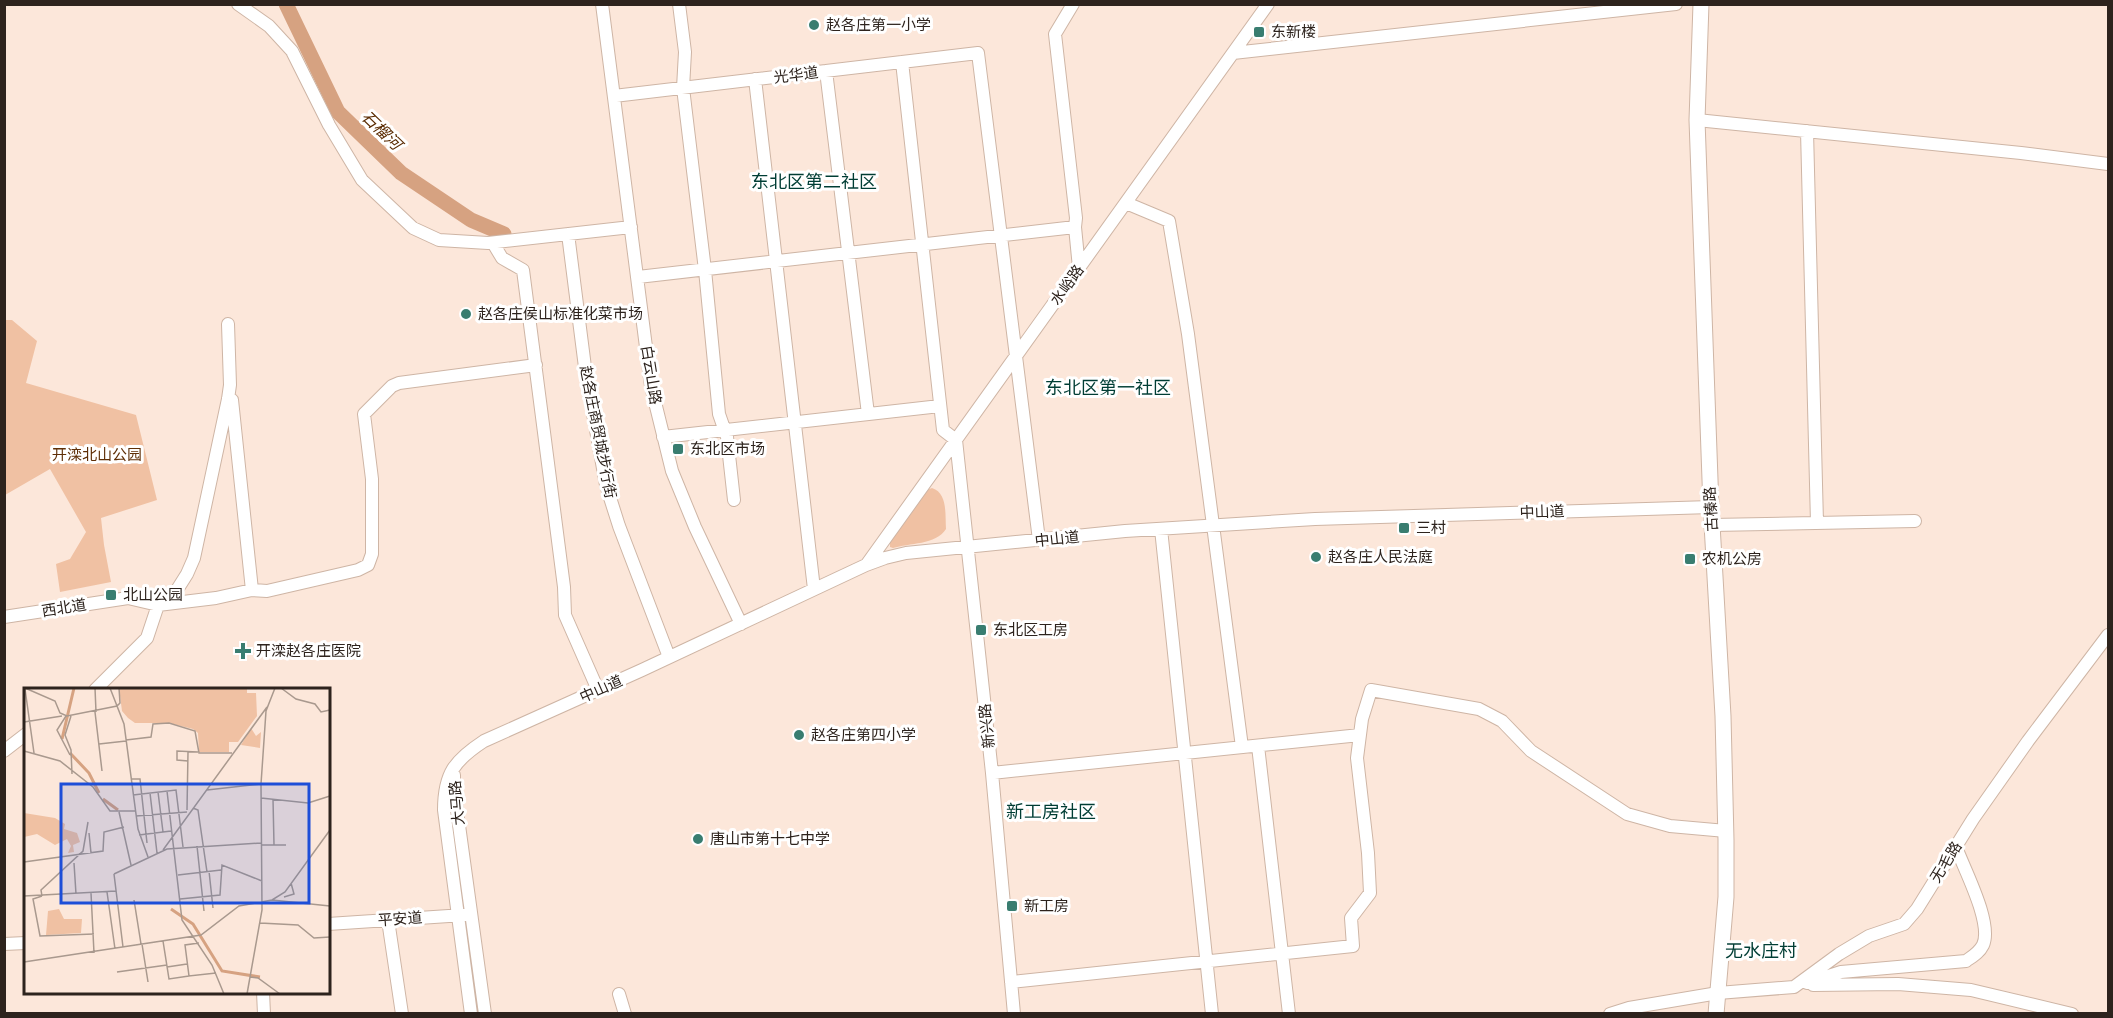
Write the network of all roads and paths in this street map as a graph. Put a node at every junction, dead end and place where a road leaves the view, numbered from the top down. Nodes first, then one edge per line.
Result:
1 (238, 4) edge
2 (602, 4) edge
3 (680, 4) edge
4 (1073, 4) edge
5 (1268, 4) edge
6 (1676, 4) edge
7 (1701, 4) edge
8 (1233, 53) junction
9 (902, 62) junction
10 (826, 71) junction
11 (755, 79) junction
12 (682, 88) junction
13 (614, 96) junction
14 (1697, 120) junction
15 (1807, 131) junction
16 (2109, 164) edge
17 (1126, 203) junction
18 (1075, 226) junction
19 (631, 227) junction
20 (568, 234) junction
21 (1001, 235) junction
22 (493, 243) junction
23 (922, 244) junction
24 (848, 253) junction
25 (776, 261) junction
26 (1079, 267) junction
27 (705, 270) junction
28 (638, 277) junction
29 (228, 324) dead end
30 (1016, 356) junction
31 (536, 365) junction
32 (230, 385) junction
33 (940, 406) junction
34 (868, 414) junction
35 (795, 422) junction
36 (725, 430) junction
37 (663, 437) junction
38 (956, 440) junction
39 (734, 500) dead end
40 (1711, 507) junction
41 (1915, 521) dead end
42 (1817, 523) junction
43 (1712, 525) junction
44 (1214, 526) junction
45 (1161, 529) junction
46 (1039, 540) junction
47 (969, 548) junction
48 (866, 565) junction
49 (814, 589) junction
50 (252, 590) junction
51 (158, 605) junction
52 (4, 617) edge
53 (741, 624) junction
54 (2109, 635) edge
55 (669, 657) junction
56 (110, 676) junction
57 (97, 688) edge
58 (111, 688) edge
59 (598, 690) junction
60 (1360, 735) junction
61 (24, 736) edge
62 (1258, 746) junction
63 (1242, 747) junction
64 (4, 751) edge
65 (1185, 753) junction
66 (454, 768) junction
67 (992, 773) junction
68 (1726, 831) junction
69 (1956, 847) junction
70 (458, 915) junction
71 (471, 916) junction
72 (388, 920) junction
73 (330, 924) edge
74 (24, 943) edge
75 (4, 944) edge
76 (1282, 954) junction
77 (1206, 961) junction
78 (1011, 982) junction
79 (1794, 987) junction
80 (1718, 993) junction
81 (263, 994) edge
82 (619, 994) dead end
83 (264, 1014) edge
84 (402, 1014) edge
85 (471, 1014) edge
86 (485, 1014) edge
87 (625, 1014) edge
88 (1014, 1014) edge
89 (1212, 1014) edge
90 (1289, 1014) edge
91 (1610, 1014) edge
92 (1716, 1014) edge
93 (2072, 1014) edge

1 - 22 street
2 - 13 street, 白云山路
3 - 12 street
4 - 18 street
5 - 8 street, 水峪路
6 - 8 street
7 - 14 main road, 古榛路
8 - 17 street, 水峪路
9 - 10 street, 光华道
9 - 21 street, 光华道
9 - 23 street
10 - 11 street, 光华道
10 - 24 street
11 - 12 street, 光华道
11 - 25 street
12 - 13 street, 光华道
12 - 27 street
13 - 19 street, 白云山路
14 - 15 street
14 - 40 main road, 古榛路
15 - 16 street
15 - 42 street
17 - 26 street, 水峪路
17 - 44 street
18 - 21 street
18 - 26 street
19 - 20 street
19 - 28 street, 白云山路
20 - 22 street
20 - 55 street, 赵各庄商贸城步行街
21 - 23 street
21 - 30 street
22 - 31 street
23 - 24 street
23 - 33 street
24 - 25 street
24 - 34 street
25 - 27 street
25 - 35 street
26 - 30 street, 水峪路
27 - 28 street
27 - 36 street
28 - 37 street, 白云山路
29 - 32 street
30 - 38 street, 水峪路
30 - 46 street
31 - 50 street
31 - 59 street
32 - 50 street
32 - 51 street
33 - 34 street
33 - 38 street
34 - 35 street
35 - 36 street
35 - 49 street
36 - 37 street
36 - 39 street
37 - 53 street, 白云山路
38 - 47 street, 新兴路
38 - 48 street, 水峪路
40 - 43 main road, 古榛路
40 - 44 street, 中山道
41 - 42 street
42 - 43 street
43 - 68 main road, 古榛路
44 - 45 street, 中山道
44 - 63 street
45 - 46 street, 中山道
45 - 65 street
46 - 47 street, 中山道
47 - 48 street, 中山道
47 - 67 street, 新兴路
48 - 49 street, 中山道
49 - 53 street, 中山道
50 - 51 street
51 - 52 street, 西北道
51 - 56 street
53 - 55 street, 中山道
54 - 69 street, 无毛路
55 - 59 street, 中山道
56 - 57 street
56 - 58 street
59 - 66 street, 中山道
60 - 62 street
60 - 68 street
60 - 76 street
61 - 64 street
62 - 63 street
62 - 76 street
63 - 65 street
65 - 67 street
65 - 77 street
66 - 70 street, 大马路
66 - 71 street, 大马路
67 - 78 street, 新兴路
68 - 80 main road, 古榛路
69 - 79 street, 无毛路
69 - 79 street
70 - 71 street, 平安道
70 - 72 street, 平安道
70 - 85 street, 大马路
71 - 86 street, 大马路
72 - 73 street, 平安道
72 - 84 street
74 - 75 street
76 - 77 street
76 - 90 street
77 - 78 street
77 - 89 street
78 - 88 street, 新兴路
79 - 80 street
79 - 93 street
80 - 91 street
80 - 92 main road, 古榛路
81 - 83 street
82 - 87 street

